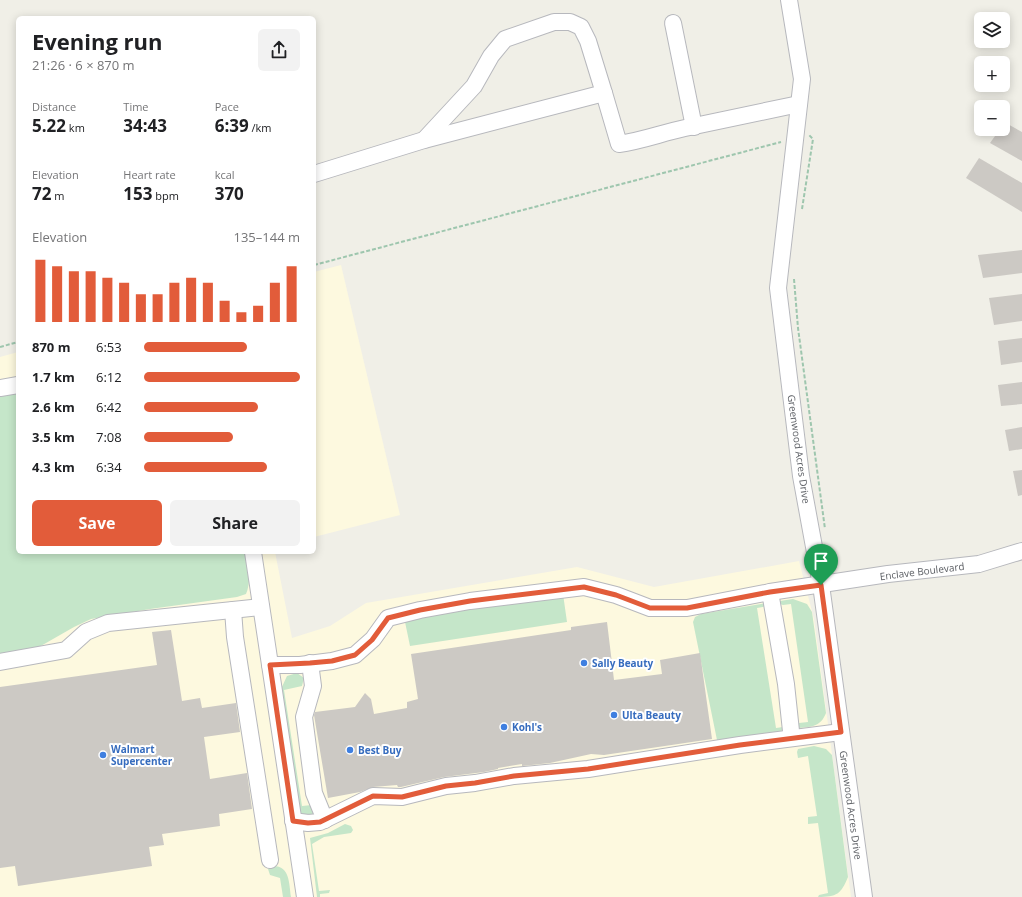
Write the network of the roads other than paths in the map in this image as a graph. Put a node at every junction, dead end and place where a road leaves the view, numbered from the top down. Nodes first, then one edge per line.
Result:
1 (789, 0) edge
2 (673, 23) dead end
3 (604, 93) junction
4 (799, 104) junction
5 (694, 127) junction
6 (424, 140) junction
7 (316, 173) edge
8 (16, 385) edge
9 (0, 388) edge
10 (1022, 551) edge
11 (253, 554) edge
12 (821, 585) junction
13 (770, 592) junction
14 (261, 607) junction
15 (233, 610) junction
16 (0, 662) edge
17 (310, 663) junction
18 (270, 665) junction
19 (841, 732) junction
20 (790, 738) junction
21 (325, 820) junction
22 (293, 821) junction
23 (270, 860) dead end
24 (305, 897) edge
25 (864, 897) edge

1 - 4 street, Greenwood Acres Drive
2 - 5 street
3 - 5 street
3 - 6 street
3 - 6 street
4 - 5 street
4 - 12 street, Greenwood Acres Drive
6 - 7 street
8 - 9 street
10 - 12 street, Enclave Boulevard
11 - 14 street
12 - 13 street, Enclave Boulevard
12 - 19 street, Greenwood Acres Drive
13 - 17 street, Enclave Boulevard
13 - 20 street
14 - 15 street
14 - 18 street
15 - 16 street
15 - 23 street
17 - 18 street, Enclave Boulevard
17 - 21 street
18 - 22 street
19 - 20 street
19 - 25 street, Greenwood Acres Drive
20 - 21 street
21 - 22 street
22 - 24 street

